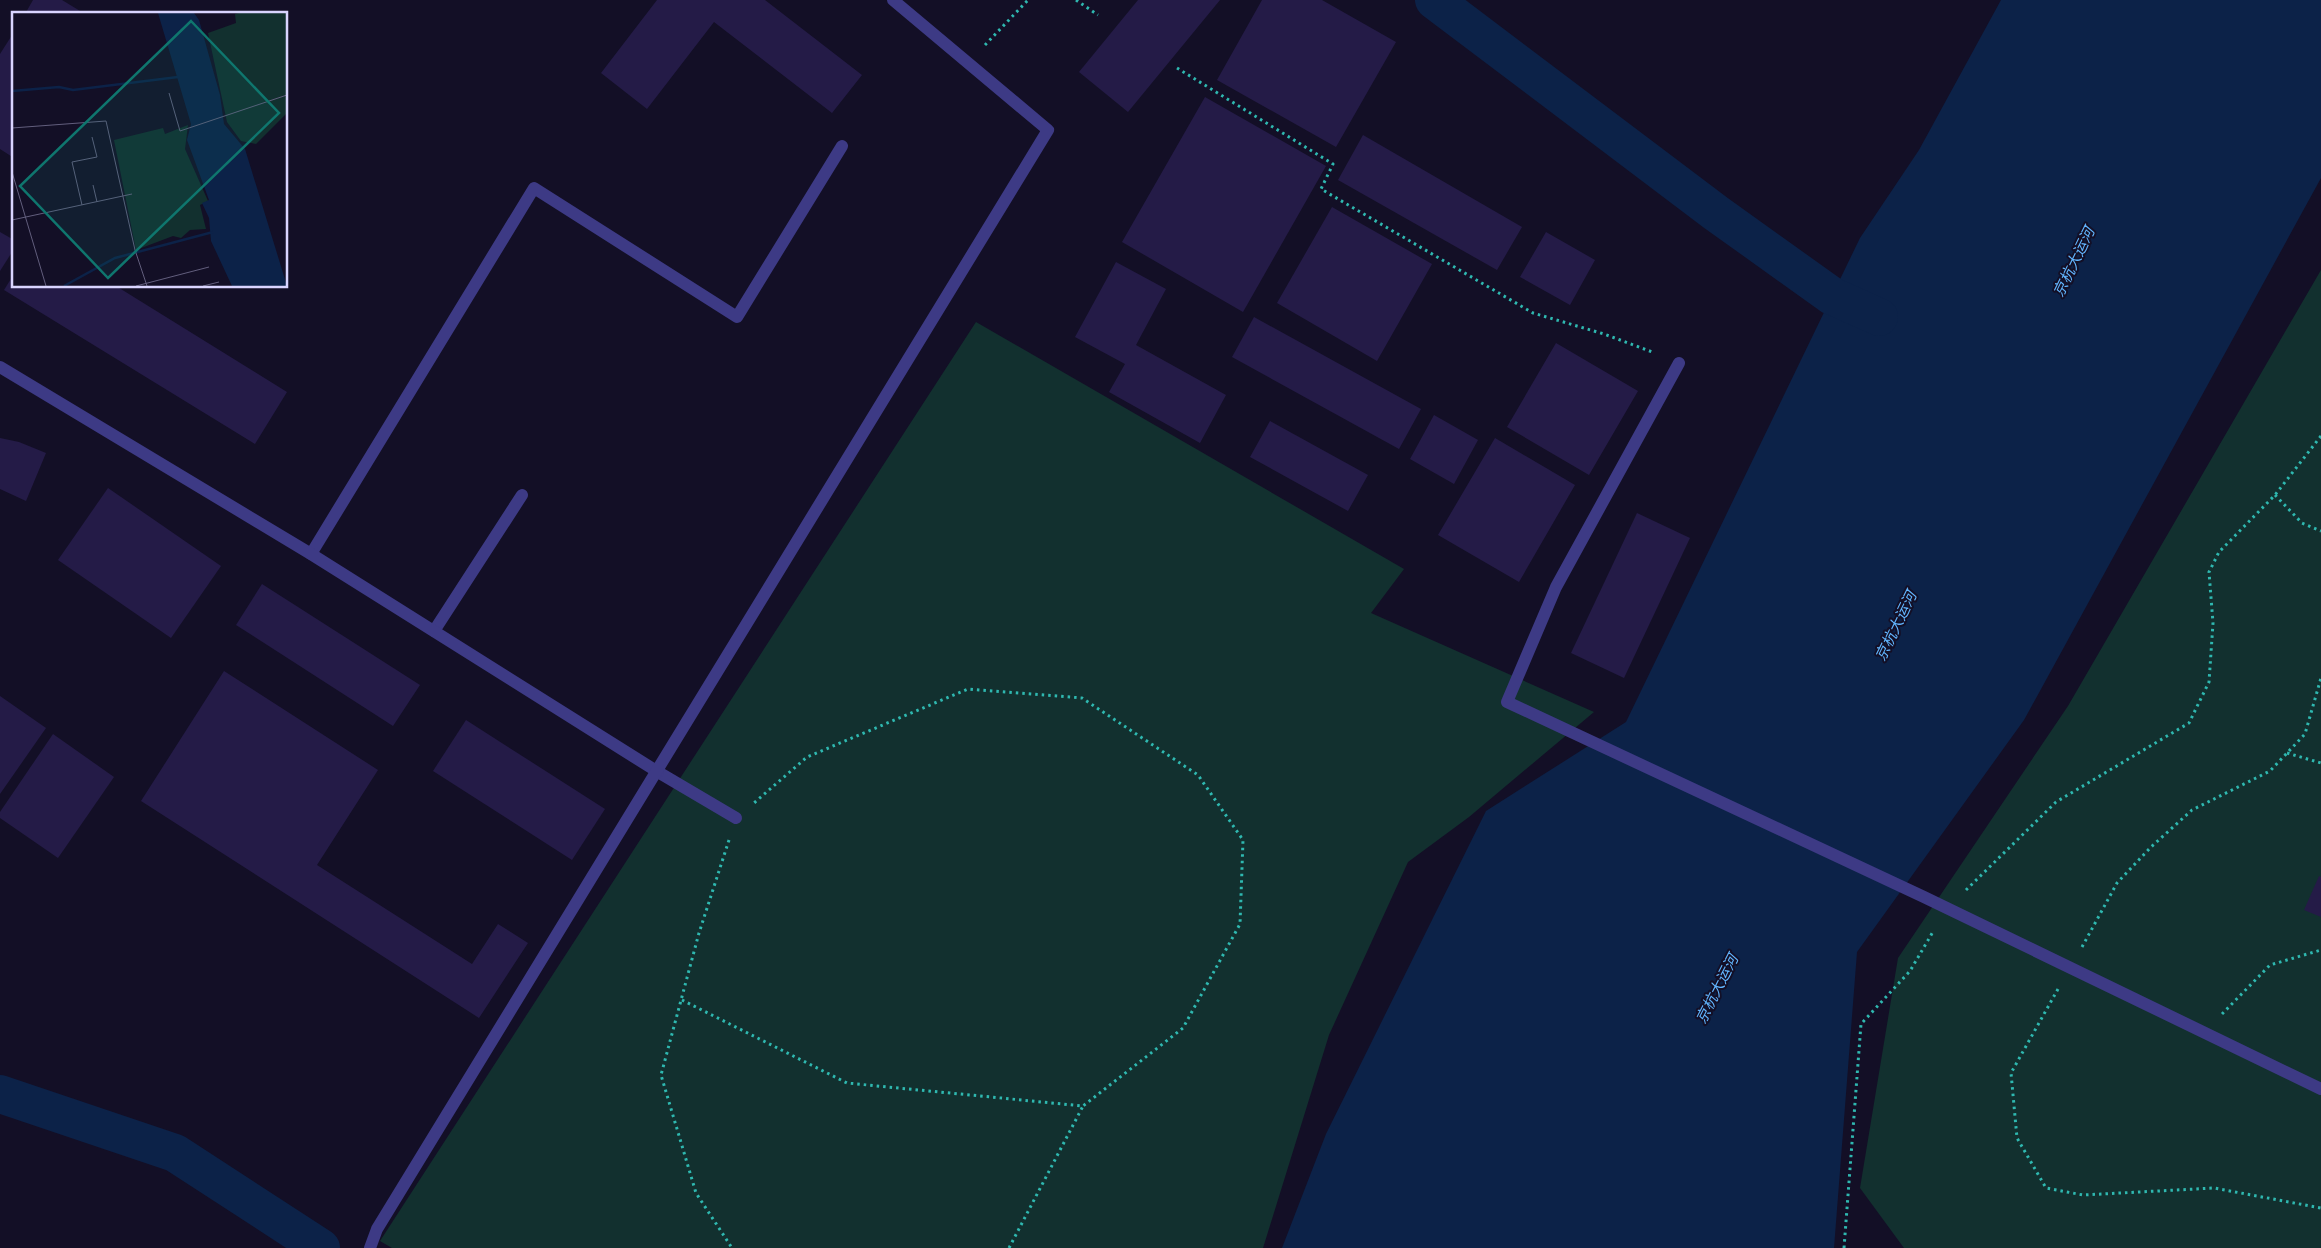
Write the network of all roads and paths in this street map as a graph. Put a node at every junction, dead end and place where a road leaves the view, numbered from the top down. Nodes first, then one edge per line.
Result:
1 (893, 0) edge
2 (1028, 0) edge
3 (1076, 0) edge
4 (1098, 15) dead end
5 (968, 62) junction
6 (1177, 68) dead end
7 (842, 146) dead end
8 (1679, 362) joint
9 (0, 367) edge
10 (2321, 436) edge
11 (522, 495) dead end
12 (2275, 495) junction
13 (2321, 531) edge
14 (311, 554) junction
15 (434, 631) junction
16 (2287, 753) dead end
17 (2321, 763) edge
18 (658, 772) junction
19 (736, 818) junction
20 (1947, 908) junction
21 (2321, 950) edge
22 (682, 1000) junction
23 (2203, 1033) junction
24 (2321, 1089) edge
25 (1083, 1106) junction
26 (370, 1248) edge
27 (732, 1248) edge
28 (1010, 1248) edge
29 (1844, 1248) edge

1 - 5 street
2 - 5 path
3 - 4 path
5 - 18 street
6 - 8 path
7 - 14 street
8 - 20 street
9 - 14 street
10 - 12 path
11 - 15 street
12 - 13 path
12 - 20 path
14 - 15 street
15 - 18 street
16 - 17 path
18 - 19 street
18 - 26 street
19 - 22 path
19 - 25 path
20 - 23 street
20 - 29 path
21 - 23 path
22 - 25 path
22 - 27 path
23 - 24 street
25 - 28 path

